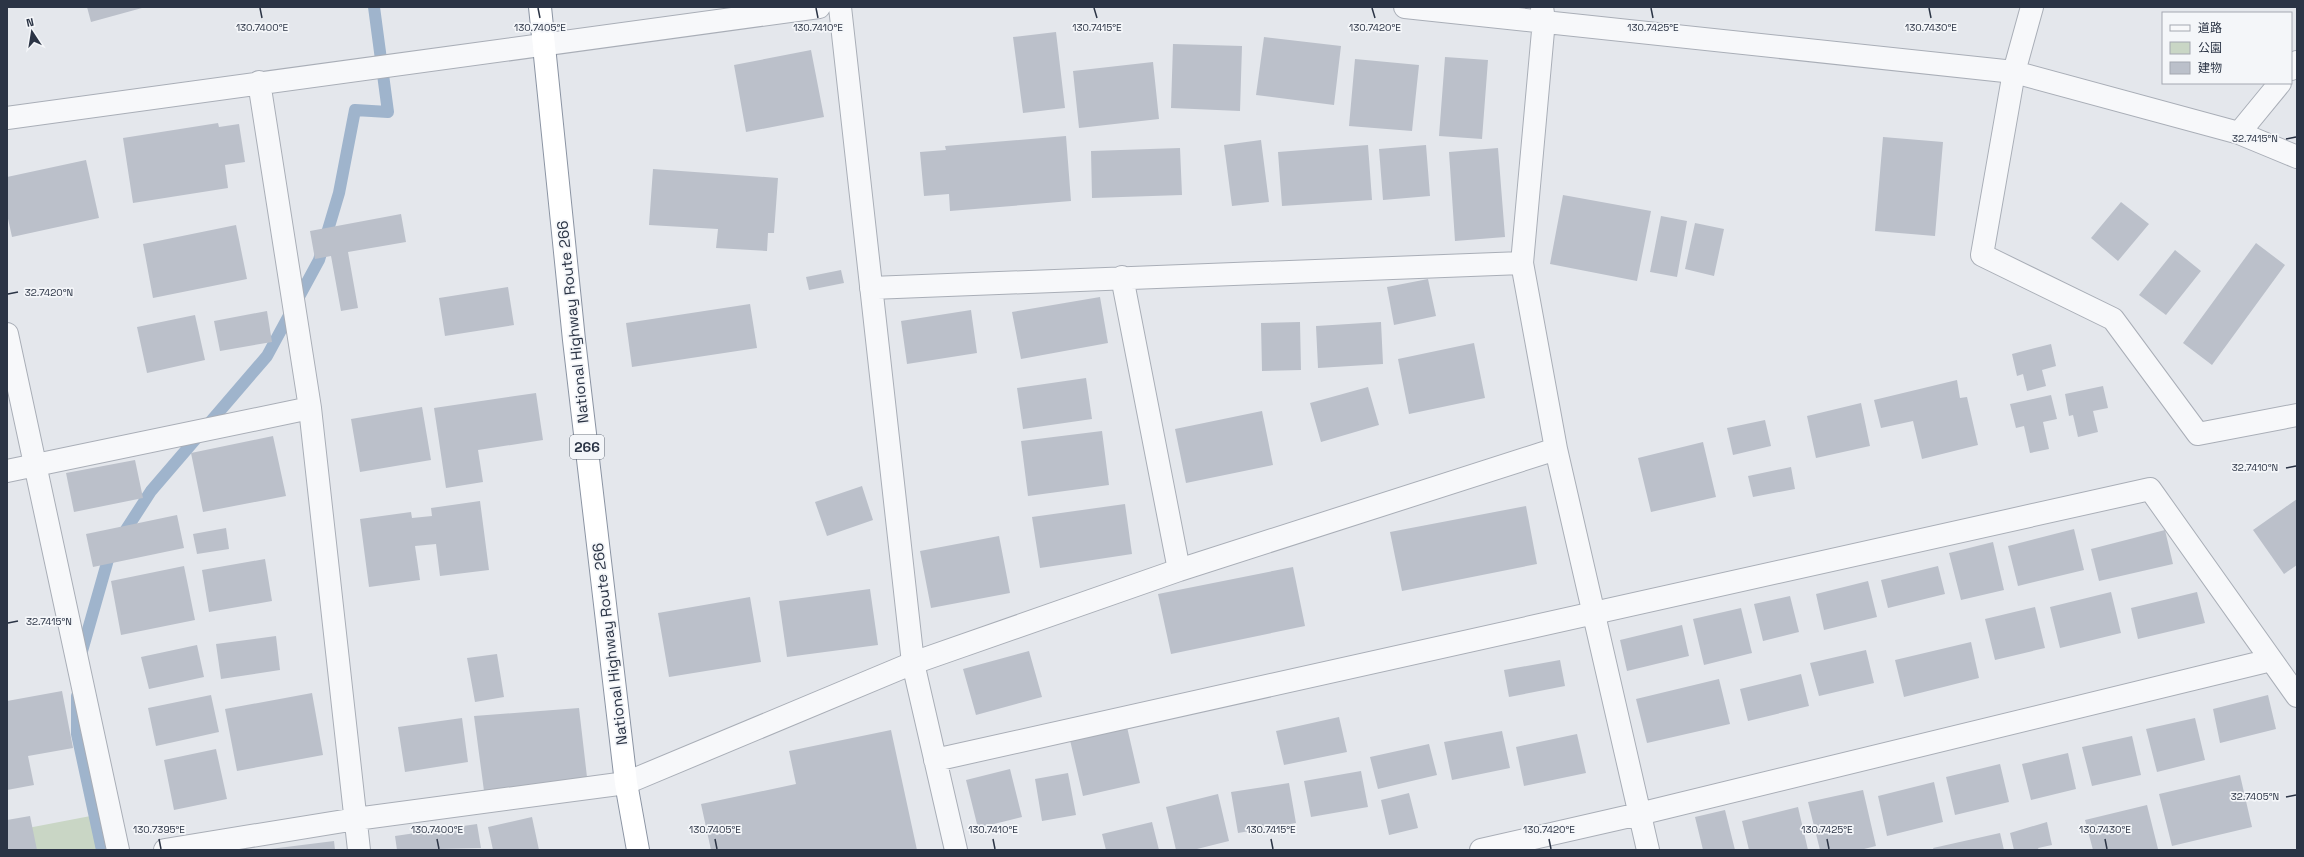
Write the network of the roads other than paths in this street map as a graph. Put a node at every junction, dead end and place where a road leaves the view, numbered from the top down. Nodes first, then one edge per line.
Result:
1 (540, 7) edge
2 (818, 7) edge
3 (840, 7) edge
4 (1405, 7) edge
5 (2032, 7) edge
6 (1543, 14) edge
7 (545, 43) junction
8 (2014, 72) junction
9 (259, 82) junction
10 (2279, 84) edge
11 (7, 118) edge
12 (2239, 133) junction
13 (2297, 157) edge
14 (1522, 263) junction
15 (1122, 277) junction
16 (871, 288) junction
17 (7, 334) edge
18 (310, 408) junction
19 (2297, 415) edge
20 (1556, 449) junction
21 (34, 466) junction
22 (7, 471) edge
23 (1179, 570) junction
24 (1594, 613) junction
25 (2271, 660) junction
26 (913, 662) junction
27 (2297, 696) edge
28 (935, 760) junction
29 (626, 783) junction
30 (1640, 814) junction
31 (356, 819) junction
32 (118, 850) edge
33 (165, 850) edge
34 (359, 850) edge
35 (638, 850) edge
36 (956, 850) edge
37 (1481, 850) edge
38 (1648, 850) edge

1 - 7 highway, National Highway Route 266 / 266
2 - 7 street
3 - 16 street
4 - 6 street
5 - 8 street
6 - 8 street
6 - 14 street
7 - 9 street
7 - 29 highway, National Highway Route 266 / 266
8 - 12 street
8 - 19 street
9 - 11 street
9 - 18 street
10 - 12 street
12 - 13 street
14 - 15 street
14 - 20 street
15 - 16 street
15 - 23 street
16 - 26 street
17 - 21 street
18 - 21 street
18 - 31 street
20 - 23 street
20 - 24 street
21 - 22 street
21 - 32 street
23 - 26 street
24 - 25 street
24 - 28 street
24 - 30 street
25 - 27 street
25 - 30 street
26 - 28 street
26 - 29 street
28 - 36 street
29 - 31 street
29 - 35 highway, National Highway Route 266 / 266
30 - 37 street
30 - 38 street
31 - 33 street
31 - 34 street

